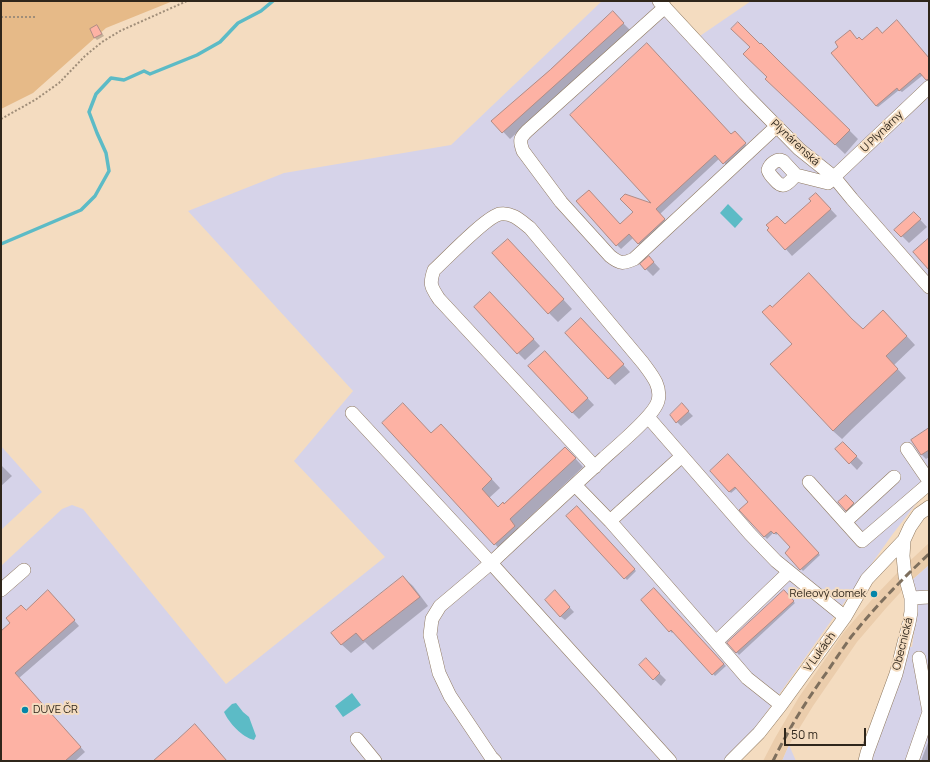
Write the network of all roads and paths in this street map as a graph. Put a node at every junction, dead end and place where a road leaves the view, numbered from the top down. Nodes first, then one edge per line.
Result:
1 (186, 1) edge
2 (662, 4) edge
3 (1, 17) edge
4 (35, 17) dead end
5 (929, 87) edge
6 (1, 119) edge
7 (777, 126) junction
8 (796, 175) dead end
9 (834, 177) junction
10 (929, 287) edge
11 (352, 413) dead end
12 (648, 417) junction
13 (907, 449) dead end
14 (682, 456) junction
15 (595, 467) junction
16 (894, 477) dead end
17 (929, 481) edge
18 (809, 482) dead end
19 (575, 485) junction
20 (929, 485) edge
21 (929, 507) edge
22 (610, 521) junction
23 (845, 522) junction
24 (904, 540) junction
25 (491, 563) junction
26 (24, 570) dead end
27 (790, 572) junction
28 (1, 590) edge
29 (929, 597) edge
30 (911, 598) junction
31 (845, 617) junction
32 (716, 642) junction
33 (903, 647) junction
34 (924, 662) edge
35 (781, 705) junction
36 (357, 739) dead end
37 (375, 761) edge
38 (495, 761) edge
39 (670, 761) edge
40 (731, 761) edge
41 (865, 761) edge
42 (912, 761) edge

1 - 6 path
2 - 7 street, Plynárenská
2 - 7 street
3 - 4 path
5 - 9 street, U Plynárny
7 - 9 street, Plynárenská
8 - 9 street
9 - 10 street, Plynárenská
11 - 25 street
12 - 14 street
12 - 15 street
12 - 15 street
13 - 17 street
14 - 22 street
14 - 27 street
15 - 19 street
16 - 23 street
18 - 23 street
19 - 22 street
19 - 25 street
20 - 23 street
21 - 24 street, Obecnická
22 - 32 street
24 - 30 street, Obecnická
24 - 31 street, V Lukách
25 - 38 street
25 - 39 street
26 - 28 street
27 - 31 street
27 - 32 street
29 - 30 street
30 - 33 street, Obecnická
31 - 35 street, V Lukách
32 - 35 street
33 - 34 street
33 - 41 street, Obecnická
34 - 42 street
35 - 40 street, V Lukách
36 - 37 street

